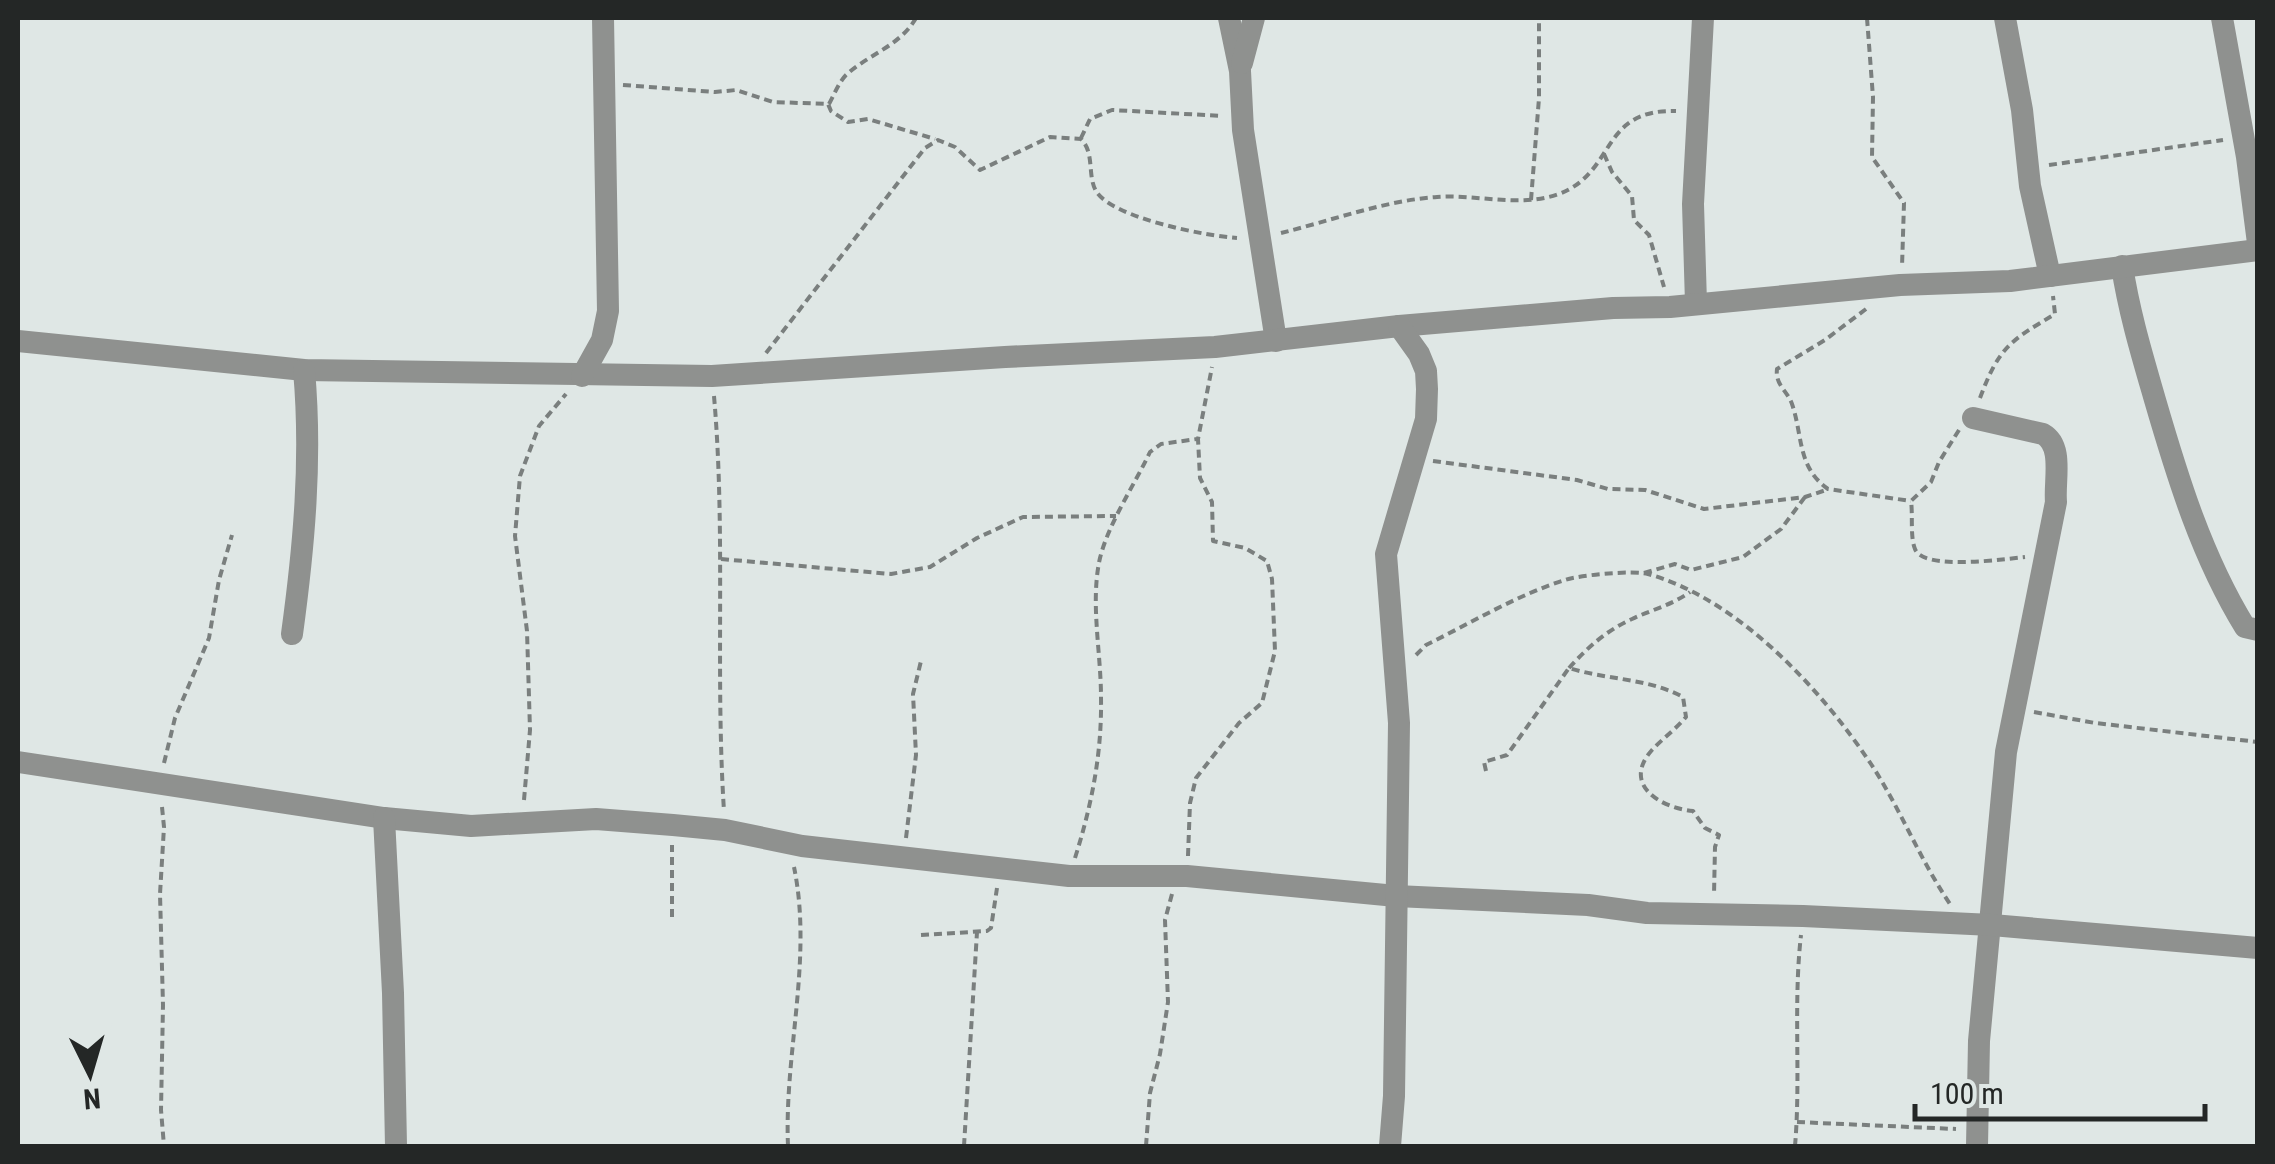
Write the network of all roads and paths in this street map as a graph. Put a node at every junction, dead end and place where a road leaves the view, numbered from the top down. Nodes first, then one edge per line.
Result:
1 (603, 18) edge
2 (916, 18) edge
3 (1229, 18) edge
4 (1254, 18) edge
5 (1539, 18) edge
6 (1703, 18) edge
7 (1868, 18) edge
8 (2005, 18) edge
9 (2222, 18) edge
10 (1240, 71) junction
11 (603, 83) junction
12 (828, 104) junction
13 (1695, 113) junction
14 (1243, 130) junction
15 (2242, 138) junction
16 (1081, 139) junction
17 (938, 140) junction
18 (1604, 154) junction
19 (2028, 168) junction
20 (1531, 200) junction
21 (1259, 239) junction
22 (2258, 246) edge
23 (2122, 266) junction
24 (2050, 276) junction
25 (1900, 285) junction
26 (1696, 303) junction
27 (1870, 306) dead end
28 (1670, 308) junction
29 (1399, 326) junction
30 (1276, 340) junction
31 (18, 341) edge
32 (1216, 347) junction
33 (304, 370) junction
34 (751, 372) junction
35 (582, 376) junction
36 (712, 376) junction
37 (1974, 418) dead end
38 (1198, 439) junction
39 (1414, 458) junction
40 (1828, 490) junction
41 (1805, 496) junction
42 (1912, 501) dead end
43 (1119, 516) junction
44 (232, 536) dead end
45 (721, 559) junction
46 (1644, 573) junction
47 (1691, 591) junction
48 (2258, 630) edge
49 (292, 634) dead end
50 (921, 661) dead end
51 (1569, 668) junction
52 (1397, 672) junction
53 (2014, 708) junction
54 (2258, 742) edge
55 (18, 762) edge
56 (1486, 771) dead end
57 (159, 784) junction
58 (384, 818) junction
59 (523, 822) junction
60 (673, 825) junction
61 (726, 830) junction
62 (787, 843) junction
63 (905, 858) junction
64 (1004, 869) junction
65 (1069, 876) junction
66 (1179, 876) junction
67 (1396, 896) junction
68 (1711, 914) junction
69 (1802, 916) junction
70 (672, 918) dead end
71 (1964, 924) junction
72 (1992, 926) junction
73 (977, 932) junction
74 (921, 935) dead end
75 (2258, 948) edge
76 (1797, 1122) junction
77 (1976, 1138) edge
78 (164, 1146) edge
79 (396, 1146) edge
80 (788, 1146) edge
81 (964, 1146) edge
82 (1146, 1146) edge
83 (1390, 1146) edge
84 (1794, 1146) edge

1 - 11 street
2 - 12 path
3 - 10 street
4 - 10 street
5 - 20 path
6 - 13 street
7 - 25 path
8 - 19 street
9 - 15 street
10 - 14 street
11 - 12 path
11 - 35 street
12 - 17 path
13 - 18 path
13 - 26 street
14 - 16 path
14 - 21 street
15 - 19 path
15 - 22 street
16 - 17 path
16 - 21 path
17 - 34 path
18 - 20 path
18 - 28 path
19 - 24 street
20 - 21 path
21 - 30 street
22 - 23 street
23 - 24 street
23 - 48 street
24 - 25 street
25 - 26 street
26 - 28 street
27 - 40 path
28 - 29 street
29 - 30 street
29 - 39 street
30 - 32 street
31 - 33 street
32 - 34 street
32 - 38 path
33 - 35 street
33 - 49 street
34 - 36 street
35 - 36 street
35 - 59 path
36 - 45 path
37 - 53 street
38 - 43 path
38 - 66 path
39 - 41 path
39 - 52 street
40 - 41 path
40 - 42 path
41 - 46 path
43 - 45 path
43 - 65 path
44 - 57 path
45 - 61 path
46 - 47 path
46 - 52 path
47 - 51 path
47 - 71 path
50 - 63 path
51 - 56 path
51 - 68 path
52 - 67 street
53 - 54 path
53 - 72 street
55 - 57 street
57 - 58 street
57 - 78 path
58 - 59 street
58 - 79 street
59 - 60 street
60 - 61 street
60 - 70 path
61 - 62 street
62 - 63 street
62 - 80 path
63 - 64 street
64 - 65 street
64 - 73 path
65 - 66 street
66 - 67 street
66 - 82 path
67 - 68 street
67 - 83 street
68 - 69 street
69 - 71 street
69 - 76 path
71 - 72 street
72 - 75 street
72 - 77 street
73 - 74 path
73 - 81 path
76 - 77 path
76 - 84 path

